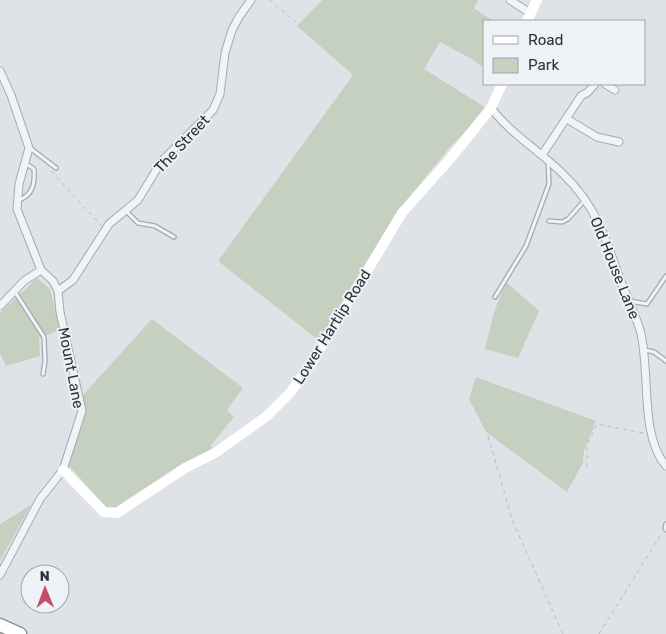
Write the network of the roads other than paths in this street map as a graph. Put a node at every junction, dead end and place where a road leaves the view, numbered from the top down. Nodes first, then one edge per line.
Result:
1 (251, 0) edge
2 (510, 0) edge
3 (537, 0) edge
4 (529, 17) edge
5 (0, 71) edge
6 (502, 85) edge
7 (594, 85) edge
8 (607, 85) edge
9 (615, 90) dead end
10 (490, 108) junction
11 (567, 119) junction
12 (619, 142) dead end
13 (29, 148) junction
14 (545, 158) junction
15 (24, 163) junction
16 (56, 168) dead end
17 (18, 200) junction
18 (584, 200) junction
19 (125, 211) junction
20 (549, 221) dead end
21 (174, 238) dead end
22 (41, 270) junction
23 (666, 276) edge
24 (15, 291) junction
25 (58, 291) junction
26 (494, 297) dead end
27 (629, 300) junction
28 (0, 306) edge
29 (644, 350) junction
30 (666, 360) edge
31 (43, 374) dead end
32 (666, 466) edge
33 (63, 470) junction
34 (0, 575) edge
35 (0, 626) edge
36 (20, 634) edge

1 - 19 street, The Street
2 - 4 street
3 - 4 street
5 - 13 street
6 - 10 street, Lower Hartlip Road
7 - 11 street
8 - 9 street
10 - 14 street, Old House Lane
10 - 33 street, Lower Hartlip Road
11 - 12 street
11 - 14 street
13 - 15 street
13 - 16 lane
14 - 18 street, Old House Lane
14 - 26 lane
15 - 17 street
15 - 17 lane
17 - 22 street
18 - 20 lane
18 - 27 street, Old House Lane
19 - 21 lane
19 - 25 street, The Street
22 - 24 street
22 - 25 street
23 - 27 lane
24 - 28 street
24 - 31 lane
25 - 33 street, Mount Lane
27 - 29 street, Old House Lane
29 - 30 lane
29 - 32 street, Old House Lane
33 - 34 street, Mount Lane
35 - 36 highway

